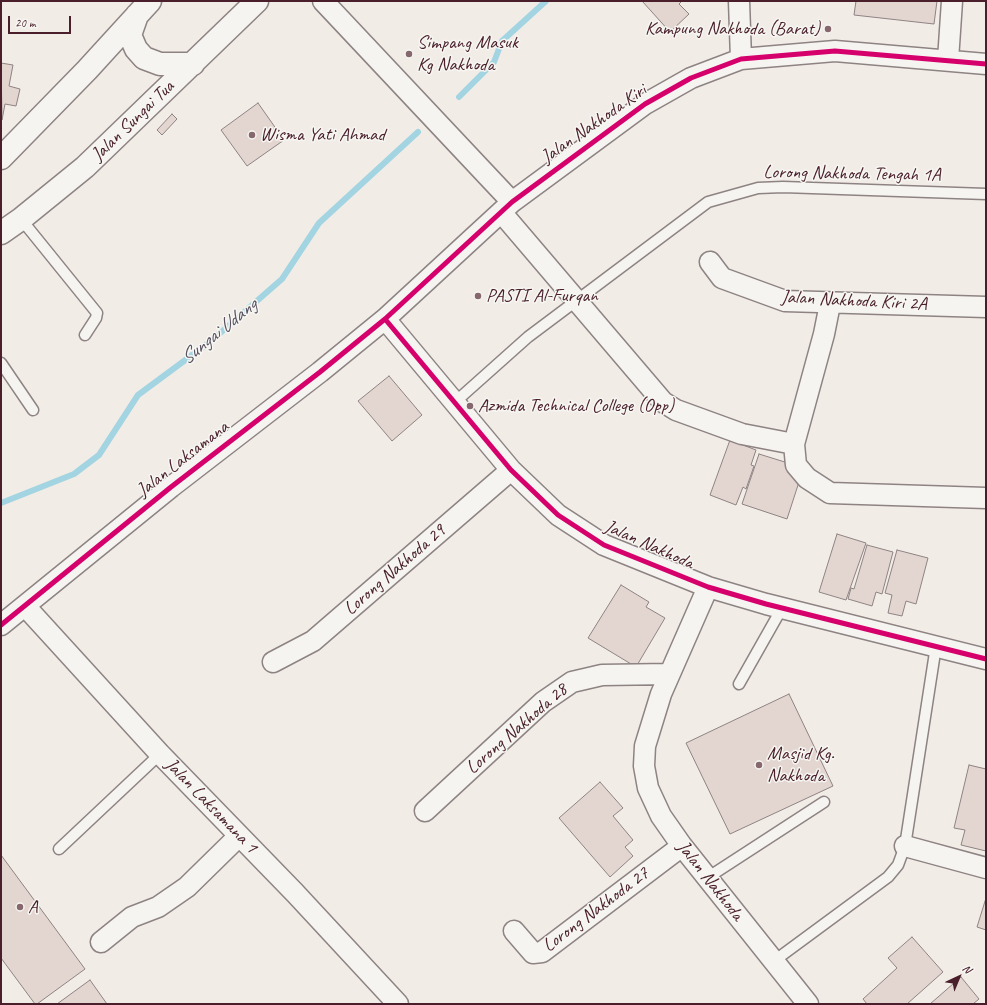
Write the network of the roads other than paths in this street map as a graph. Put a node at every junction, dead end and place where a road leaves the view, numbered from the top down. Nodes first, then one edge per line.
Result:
1 (257, 1) edge
2 (323, 1) edge
3 (739, 1) edge
4 (952, 1) edge
5 (146, 5) edge
6 (741, 59) junction
7 (948, 60) junction
8 (193, 64) junction
9 (986, 64) edge
10 (1, 158) edge
11 (986, 194) edge
12 (506, 207) junction
13 (21, 219) junction
14 (1, 233) edge
15 (710, 262) dead end
16 (577, 299) junction
17 (830, 304) junction
18 (986, 307) edge
19 (384, 319) junction
20 (85, 335) dead end
21 (1, 363) edge
22 (454, 403) junction
23 (33, 410) dead end
24 (794, 444) junction
25 (511, 470) junction
26 (986, 498) edge
27 (708, 587) junction
28 (25, 606) junction
29 (782, 608) junction
30 (1, 625) edge
31 (936, 646) junction
32 (986, 659) edge
33 (273, 662) dead end
34 (670, 674) junction
35 (739, 684) dead end
36 (160, 754) junction
37 (824, 802) dead end
38 (425, 811) dead end
39 (239, 836) junction
40 (682, 846) junction
41 (905, 846) junction
42 (59, 849) dead end
43 (986, 868) edge
44 (707, 878) junction
45 (514, 931) dead end
46 (101, 942) dead end
47 (774, 961) junction
48 (398, 1004) edge
49 (808, 1004) edge

1 - 8 main road, Jalan Sungai Tua
2 - 12 street
3 - 6 street
4 - 7 street
5 - 8 main road
5 - 10 main road
6 - 7 street, Jalan Nakhoda Kiri
6 - 12 street, Jalan Nakhoda Kiri
7 - 9 street, Jalan Nakhoda Kiri
8 - 13 main road, Jalan Sungai Tua
11 - 16 lane, Lorong Nakhoda Tengah 1A
12 - 16 street
12 - 19 street, Jalan Nakhoda Kiri
13 - 14 main road, Jalan Sungai Tua
13 - 20 lane
15 - 17 street, Jalan Nakhoda Kiri 2A
16 - 22 lane, Lorong Nakhoda Tengah 1A
16 - 24 street
17 - 18 street, Jalan Nakhoda Kiri 2A
17 - 24 street
19 - 22 street, Jalan Nakhoda
19 - 28 street, Jalan Laksamana
21 - 23 lane
22 - 25 street, Jalan Nakhoda
24 - 26 street
25 - 27 street, Jalan Nakhoda
25 - 33 street, Lorong Nakhoda 29
27 - 29 street, Jalan Nakhoda
27 - 34 street, Jalan Nakhoda
28 - 30 street, Jalan Laksamana
28 - 36 street, Jalan Laksamana 1
29 - 31 street, Jalan Nakhoda
29 - 35 lane
31 - 32 street, Jalan Nakhoda
31 - 41 lane
34 - 38 street, Lorong Nakhoda 28
34 - 40 street, Jalan Nakhoda
36 - 39 street, Jalan Laksamana 1
36 - 42 lane
37 - 44 lane
39 - 46 street
39 - 48 street, Jalan Laksamana 1
40 - 44 street, Jalan Nakhoda
40 - 45 street, Lorong Nakhoda 27
41 - 43 street
41 - 47 lane
44 - 47 street, Jalan Nakhoda
47 - 49 street, Jalan Nakhoda

